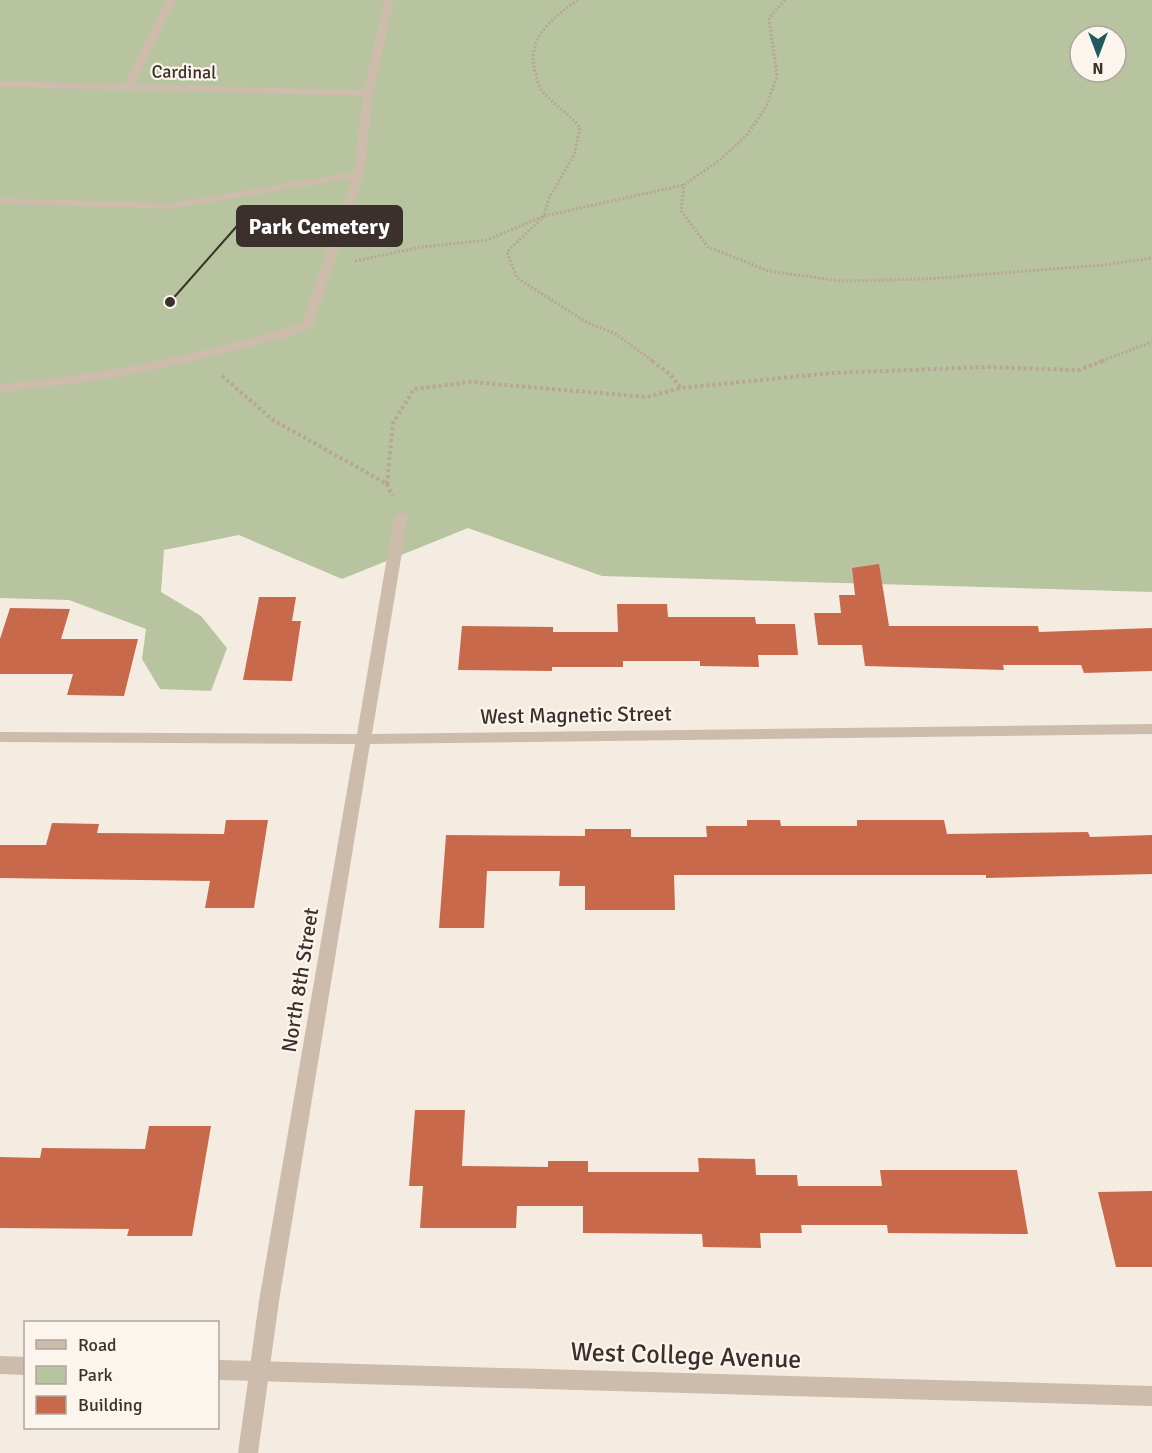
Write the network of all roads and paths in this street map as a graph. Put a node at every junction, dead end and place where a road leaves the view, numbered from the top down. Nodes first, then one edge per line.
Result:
1 (171, 0) edge
2 (389, 0) edge
3 (578, 0) edge
4 (785, 0) edge
5 (0, 84) edge
6 (128, 87) junction
7 (368, 93) junction
8 (359, 174) junction
9 (684, 185) junction
10 (0, 201) edge
11 (544, 216) junction
12 (1152, 258) edge
13 (328, 266) junction
14 (1152, 342) edge
15 (201, 357) junction
16 (0, 387) edge
17 (681, 388) junction
18 (387, 484) junction
19 (401, 516) joint
20 (1152, 729) edge
21 (0, 737) edge
22 (362, 739) junction
23 (0, 1365) edge
24 (24, 1366) edge
25 (219, 1370) edge
26 (261, 1370) junction
27 (1152, 1396) edge
28 (248, 1453) edge

1 - 6 street
2 - 7 street
3 - 11 path
4 - 9 path
5 - 6 street, Cardinal
6 - 7 street, Cardinal
7 - 8 street
8 - 10 street
8 - 13 street
9 - 11 path
9 - 12 path
11 - 13 path
11 - 17 path
13 - 15 street
14 - 17 path
15 - 16 street
15 - 18 path
17 - 18 path
18 - 19 path
19 - 22 street, North 8th Street
20 - 22 street, West Magnetic Street
21 - 22 street, West Magnetic Street
22 - 26 street, North 8th Street
23 - 24 street
25 - 26 street, West College Avenue
26 - 27 street, West College Avenue
26 - 28 street, North 8th Street

